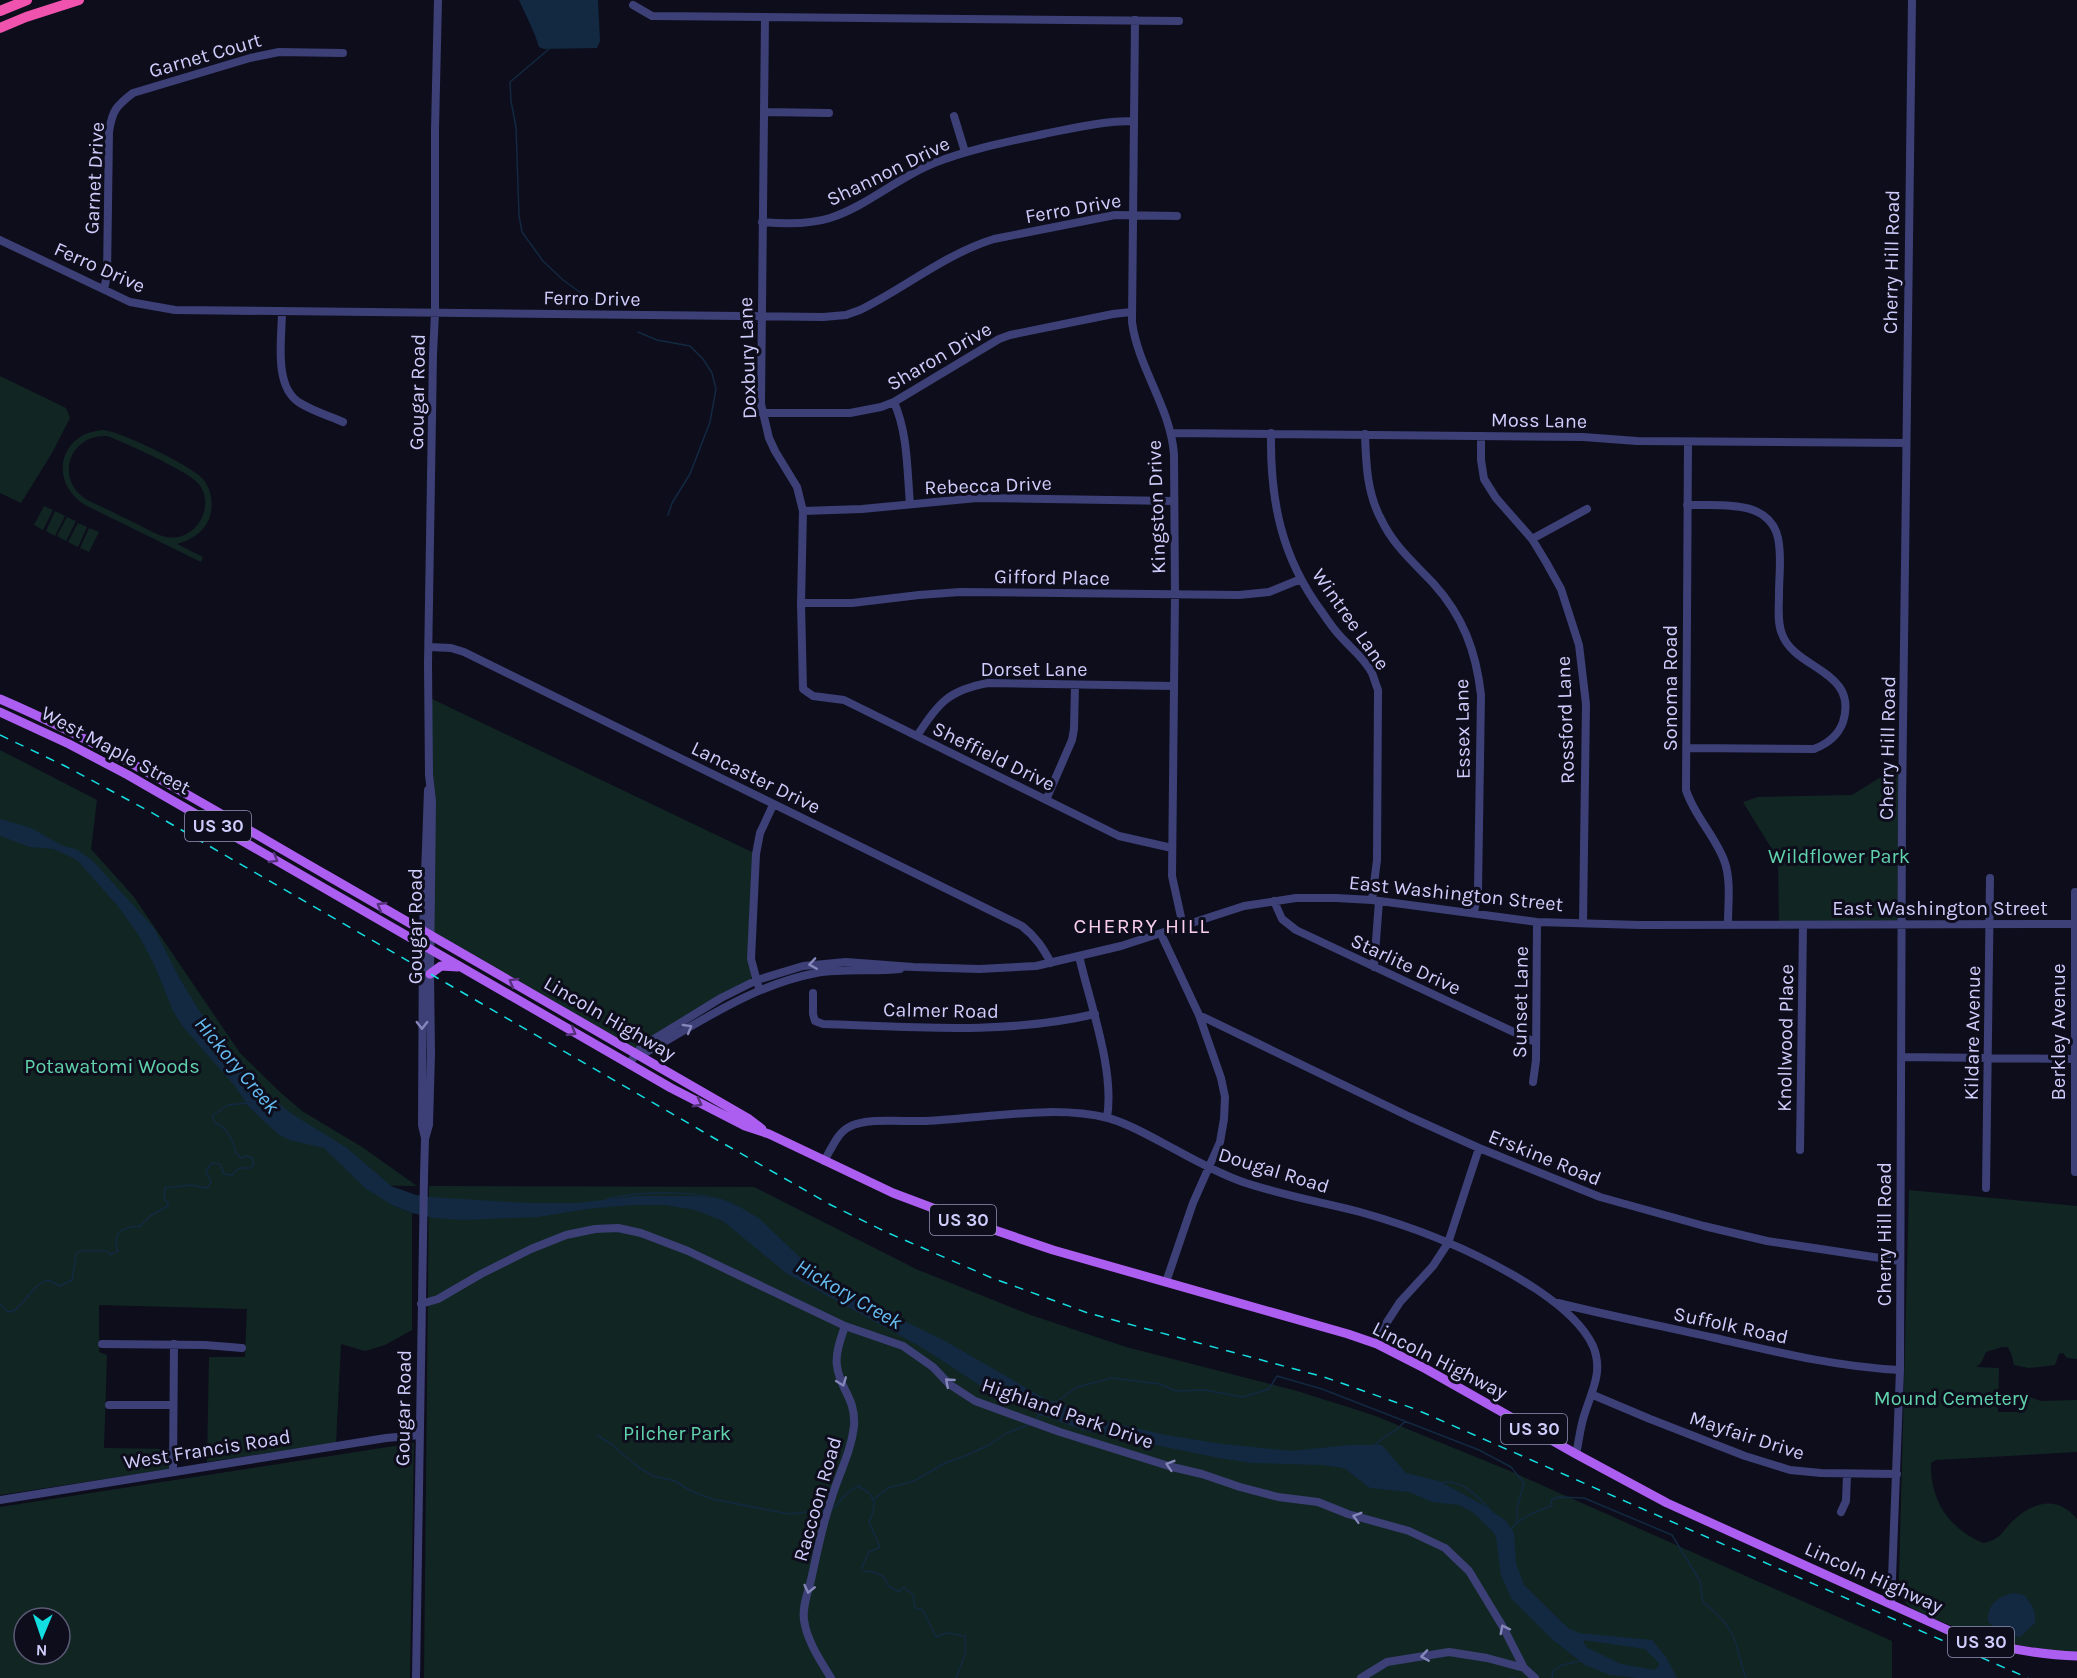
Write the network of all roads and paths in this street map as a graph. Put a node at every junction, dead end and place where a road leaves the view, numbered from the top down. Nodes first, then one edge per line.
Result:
1 (27, 0) edge
2 (79, 0) edge
3 (438, 0) edge
4 (1912, 0) edge
5 (633, 5) dead end
6 (0, 11) edge
7 (765, 18) junction
8 (1135, 20) junction
9 (1179, 21) dead end
10 (0, 28) edge
11 (343, 53) dead end
12 (117, 105) joint
13 (764, 111) junction
14 (829, 112) dead end
15 (954, 116) dead end
16 (1134, 122) junction
17 (965, 152) junction
18 (1133, 215) junction
19 (1177, 216) dead end
20 (762, 222) junction
21 (0, 240) edge
22 (104, 289) junction
23 (282, 311) junction
24 (1131, 312) junction
25 (435, 313) junction
26 (760, 316) junction
27 (894, 402) junction
28 (762, 413) junction
29 (343, 422) dead end
30 (1172, 433) junction
31 (1271, 433) junction
32 (1365, 435) junction
33 (1481, 436) junction
34 (1688, 442) junction
35 (1905, 443) junction
36 (1174, 501) junction
37 (910, 504) junction
38 (1687, 506) junction
39 (1587, 509) dead end
40 (803, 511) junction
41 (1532, 539) junction
42 (1301, 579) junction
43 (1175, 595) junction
44 (801, 603) junction
45 (429, 647) junction
46 (1075, 686) junction
47 (1173, 686) junction
48 (803, 689) joint
49 (0, 699) edge
50 (0, 712) edge
51 (917, 736) junction
52 (1687, 748) junction
53 (1046, 800) junction
54 (773, 804) junction
55 (1172, 848) junction
56 (1990, 878) dead end
57 (2075, 892) dead end
58 (1375, 900) junction
59 (1274, 901) junction
60 (1474, 912) junction
61 (1537, 922) junction
62 (1583, 922) junction
63 (1728, 923) junction
64 (1901, 924) junction
65 (1990, 924) junction
66 (2076, 924) edge
67 (1803, 925) junction
68 (1183, 926) junction
69 (427, 933) junction
70 (1161, 934) junction
71 (427, 948) junction
72 (1079, 956) junction
73 (1051, 963) junction
74 (913, 967) junction
75 (1374, 967) junction
76 (462, 968) junction
77 (430, 974) junction
78 (757, 980) junction
79 (760, 989) junction
80 (813, 993) dead end
81 (1095, 1014) junction
82 (1199, 1015) junction
83 (1535, 1042) junction
84 (637, 1054) junction
85 (1901, 1057) junction
86 (1989, 1058) junction
87 (2076, 1059) edge
88 (629, 1064) junction
89 (1533, 1082) dead end
90 (1107, 1118) junction
91 (769, 1134) junction
92 (425, 1139) junction
93 (1479, 1148) junction
94 (1800, 1150) dead end
95 (824, 1161) junction
96 (1209, 1168) junction
97 (2075, 1172) dead end
98 (1986, 1188) dead end
99 (1448, 1243) junction
100 (1900, 1261) junction
101 (1166, 1282) junction
102 (1557, 1303) junction
103 (421, 1304) junction
104 (845, 1326) junction
105 (102, 1344) dead end
106 (174, 1344) junction
107 (1377, 1344) junction
108 (242, 1348) dead end
109 (1900, 1370) junction
110 (1593, 1395) junction
111 (109, 1405) dead end
112 (173, 1405) junction
113 (419, 1435) junction
114 (1576, 1454) junction
115 (173, 1471) junction
116 (1847, 1474) junction
117 (1897, 1474) junction
118 (0, 1500) edge
119 (1841, 1512) dead end
120 (1891, 1604) junction
121 (2077, 1656) edge
122 (1524, 1668) junction
123 (416, 1678) edge
124 (831, 1678) edge
125 (1361, 1678) edge
126 (1535, 1678) edge

1 - 6 highway
2 - 10 highway
3 - 25 street, Gougar Road
4 - 35 street, Cherry Hill Road
5 - 7 street
7 - 8 street
7 - 13 street, Doxbury Lane
8 - 9 street
8 - 16 street, Kingston Drive
11 - 12 street, Garnet Court
12 - 22 street, Garnet Drive
13 - 14 street
13 - 20 street, Doxbury Lane
15 - 17 street
16 - 17 street, Shannon Drive
16 - 18 street, Kingston Drive
17 - 20 street, Shannon Drive
18 - 19 street, Ferro Drive
18 - 24 street, Kingston Drive
18 - 26 street, Ferro Drive
20 - 26 street, Doxbury Lane
21 - 22 street, Ferro Drive
22 - 23 street, Ferro Drive
23 - 25 street, Ferro Drive
23 - 29 street
24 - 27 street, Sharon Drive
24 - 30 street, Kingston Drive
25 - 26 street, Ferro Drive
25 - 45 street, Gougar Road
26 - 28 street, Doxbury Lane
27 - 28 street, Sharon Drive
27 - 37 street
28 - 40 street, Doxbury Lane
30 - 31 street, Moss Lane
30 - 36 street, Kingston Drive
31 - 32 street, Moss Lane
31 - 42 street, Wintree Lane
32 - 33 street, Moss Lane
32 - 60 street, Essex Lane
33 - 34 street, Moss Lane
33 - 41 street, Rossford Lane
34 - 35 street, Moss Lane
34 - 38 street, Sonoma Road
35 - 64 street, Cherry Hill Road
36 - 37 street, Rebecca Drive
36 - 43 street, Kingston Drive
37 - 40 street, Rebecca Drive
38 - 52 street, Sonoma Road
38 - 52 street
39 - 41 street
40 - 44 street, Doxbury Lane
41 - 62 street, Rossford Lane
42 - 43 street, Gifford Place
42 - 58 street, Wintree Lane
43 - 44 street, Gifford Place
43 - 47 street, Kingston Drive
44 - 48 street, Doxbury Lane
45 - 54 street, Lancaster Drive
45 - 69 street, Gougar Road
46 - 47 street, Dorset Lane
46 - 51 street, Dorset Lane
46 - 53 street
47 - 55 street, Kingston Drive
48 - 51 street, Sheffield Drive
69 -> 49 main road, West Maple Street / US 30
50 -> 71 main road, West Maple Street / US 30
51 - 53 street, Sheffield Drive
52 - 63 street, Sonoma Road
53 - 55 street, Sheffield Drive
54 - 73 street, Lancaster Drive
54 - 78 street
55 - 68 street, Kingston Drive
56 - 65 street, Kildare Avenue
57 - 66 street, Berkley Avenue
58 - 59 street, East Washington Street
58 - 60 street, East Washington Street
58 - 75 street, Wintree Lane
59 - 68 street, East Washington Street
59 - 75 street, Starlite Drive
60 - 61 street, East Washington Street
61 - 62 street, East Washington Street
61 - 83 street, Sunset Lane
62 - 63 street, East Washington Street
63 - 67 street, East Washington Street
64 - 65 street, East Washington Street
64 - 67 street, East Washington Street
64 - 85 street, Cherry Hill Road
65 - 66 street, East Washington Street
65 - 86 street, Kildare Avenue
66 - 87 street, Berkley Avenue
67 - 94 street, Knollwood Place
68 - 70 street, East Washington Street
69 - 71 street, Gougar Road
84 -> 69 main road, Lincoln Highway / US 30
70 - 72 street, East Washington Street
70 - 82 street
71 - 76 main road, Lincoln Highway / US 30
71 - 77 street, Gougar Road
71 -> 92 street, Gougar Road
72 - 73 street, East Washington Street
72 - 81 street
73 - 74 street, East Washington Street
74 -> 78 street, East Washington Street
74 - 79 street, East Washington Street
75 - 83 street, Starlite Drive
76 - 77 main road
76 -> 88 main road, Lincoln Highway / US 30
77 - 92 street, Gougar Road
78 - 79 street
78 - 84 street, East Washington Street
84 -> 79 street, East Washington Street
80 - 81 street, Calmer Road
81 - 90 street
82 - 93 street, Erskine Road
82 - 96 street
83 - 89 street, Sunset Lane
84 - 88 street, East Washington Street
84 - 91 main road, Lincoln Highway / US 30
85 - 86 street
85 - 100 street, Cherry Hill Road
86 - 87 street
86 - 98 street, Kildare Avenue
87 - 97 street, Berkley Avenue
88 -> 91 main road, Lincoln Highway / US 30
90 - 95 street, Dougal Road
90 - 96 street, Dougal Road
91 - 95 main road, Lincoln Highway / US 30
92 - 103 street, Gougar Road
93 - 99 street
93 - 100 street, Erskine Road
95 - 101 main road, Lincoln Highway / US 30
96 - 99 street, Dougal Road
96 - 101 street
99 - 102 street, Dougal Road
99 - 107 street
100 - 109 street, Cherry Hill Road
101 - 107 main road, Lincoln Highway / US 30
102 - 109 street, Suffolk Road
102 - 110 street, Dougal Road
103 - 104 street, Highland Park Drive
103 - 113 street, Gougar Road
122 -> 104 street, Highland Park Drive
104 -> 124 street, Raccoon Road
105 - 106 street
106 - 108 street
106 - 112 street
107 - 114 main road, Lincoln Highway / US 30
109 - 117 street, Cherry Hill Road
110 - 114 street, Dougal Road
110 - 116 street, Mayfair Drive
111 - 112 street
112 - 115 street
113 - 115 street, West Francis Road
113 - 123 street, Gougar Road
114 - 120 main road, Lincoln Highway / US 30
115 - 118 street, West Francis Road
116 - 117 street, Mayfair Drive
116 - 119 street
117 - 120 street, Cherry Hill Road
120 - 121 main road, Lincoln Highway / US 30
122 -> 125 street
122 - 126 street, Highland Park Drive

